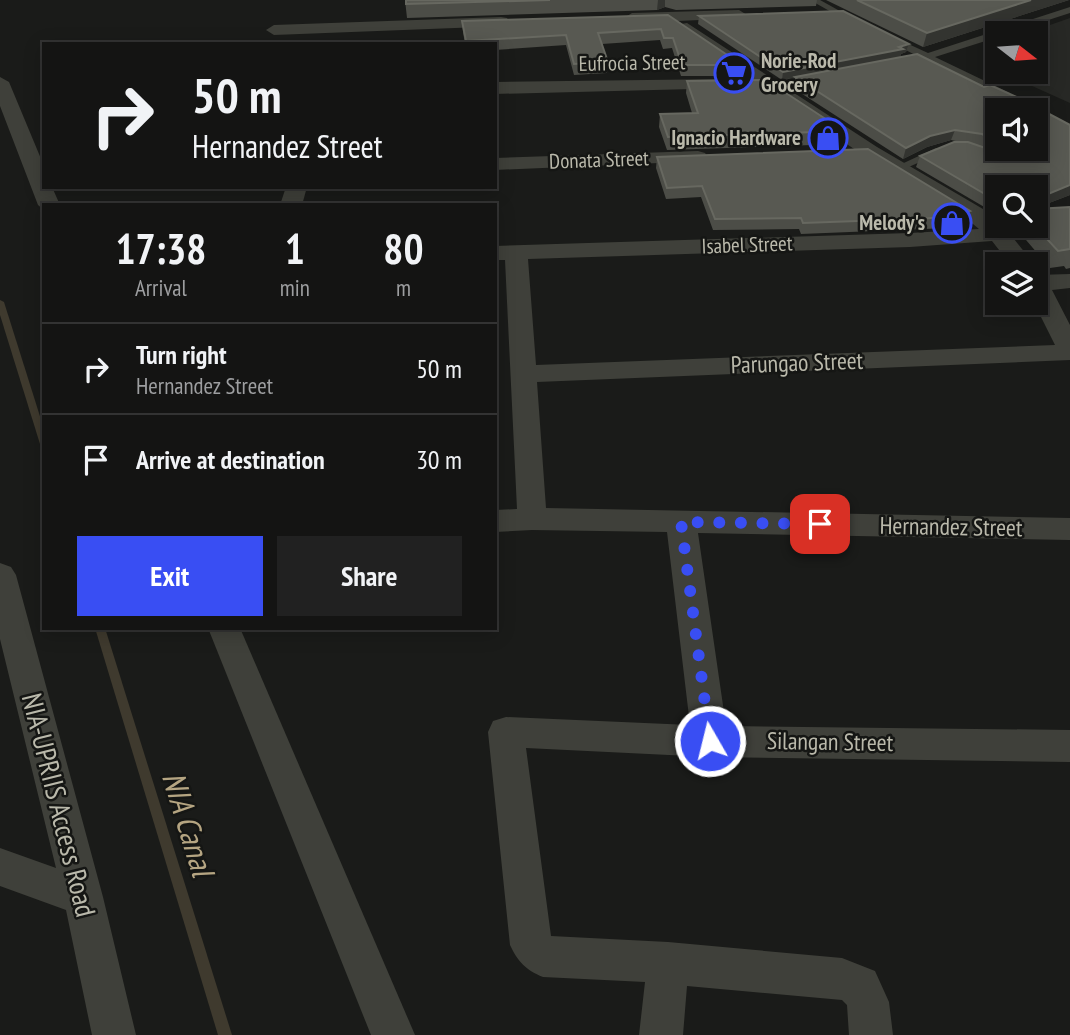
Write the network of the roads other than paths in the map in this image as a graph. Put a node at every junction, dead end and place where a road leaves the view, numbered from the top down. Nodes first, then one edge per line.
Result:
1 (646, 0) edge
2 (814, 0) edge
3 (1069, 11) edge
4 (839, 13) junction
5 (800, 14) edge
6 (761, 15) edge
7 (670, 17) junction
8 (614, 18) edge
9 (518, 21) edge
10 (1039, 21) edge
11 (861, 24) edge
12 (274, 30) dead end
13 (335, 35) edge
14 (883, 35) edge
15 (985, 38) edge
16 (927, 57) junction
17 (914, 60) edge
18 (831, 76) edge
19 (0, 82) edge
20 (774, 85) junction
21 (497, 88) edge
22 (1013, 98) edge
23 (953, 144) edge
24 (870, 151) junction
25 (842, 152) edge
26 (717, 156) edge
27 (497, 164) edge
28 (898, 167) junction
29 (39, 172) edge
30 (985, 218) edge
31 (985, 225) edge
32 (506, 252) edge
33 (1070, 281) edge
34 (1048, 282) edge
35 (1048, 306) edge
36 (1070, 351) edge
37 (523, 374) junction
38 (532, 519) junction
39 (497, 521) edge
40 (681, 522) junction
41 (1070, 529) edge
42 (0, 576) edge
43 (225, 630) edge
44 (710, 741) junction
45 (1070, 746) edge
46 (0, 867) edge
47 (83, 897) junction
48 (668, 963) junction
49 (114, 1035) edge
50 (393, 1035) edge
51 (661, 1035) edge
52 (871, 1035) edge

1 - 7 street
2 - 4 lane
3 - 10 lane
4 - 5 street
4 - 11 lane
6 - 7 street
7 - 8 street
7 - 20 street
9 - 13 street
12 - 13 street
14 - 16 lane
15 - 16 lane
16 - 17 lane
16 - 22 lane
18 - 20 lane
19 - 29 street
20 - 21 street, Eufrocia Street
20 - 24 street
23 - 28 lane
24 - 25 street
24 - 28 street
26 - 27 street, Donata Street
28 - 30 street
31 - 32 street, Isabel Street
32 - 37 street
33 - 34 street
35 - 36 street
36 - 37 street, Parungao Street
37 - 38 street
38 - 39 street, Hernandez Street
38 - 40 street, Hernandez Street
40 - 41 street, Hernandez Street
40 - 44 street
42 - 47 street, NIA-UPRIIS Access Road
43 - 50 street
44 - 45 street, Silangan Street
44 - 48 street, Silangan Street
46 - 47 street
47 - 49 street, NIA-UPRIIS Access Road
48 - 51 street
48 - 52 street

